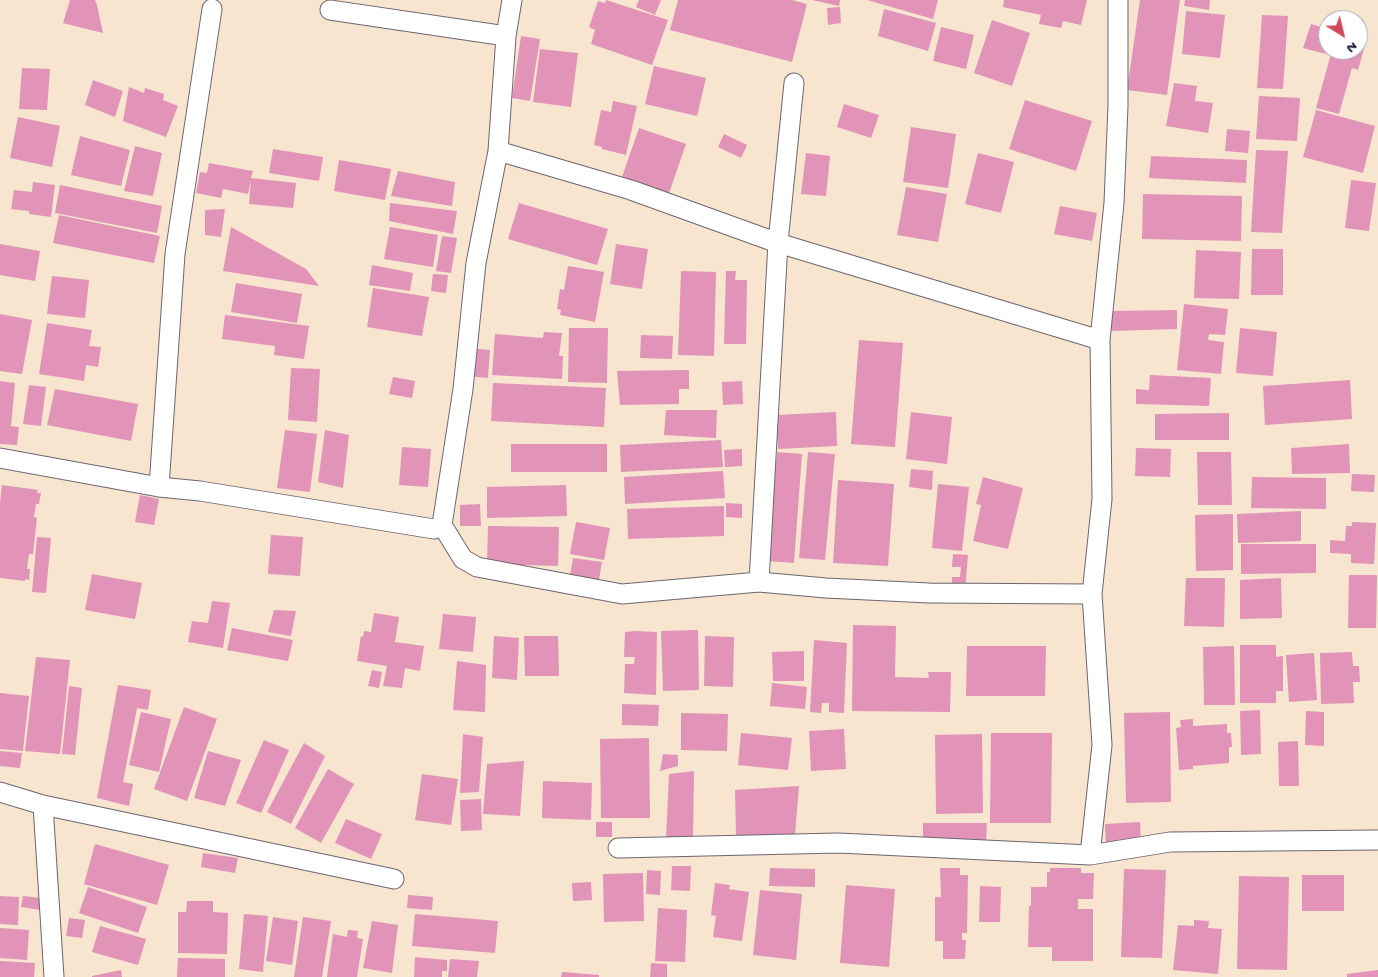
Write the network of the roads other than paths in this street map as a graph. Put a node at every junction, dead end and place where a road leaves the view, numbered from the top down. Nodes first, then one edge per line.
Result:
1 (512, 0) edge
2 (1118, 0) edge
3 (212, 9) dead end
4 (330, 10) dead end
5 (506, 36) junction
6 (794, 84) dead end
7 (498, 151) junction
8 (778, 243) junction
9 (1100, 340) junction
10 (0, 458) edge
11 (159, 487) junction
12 (442, 526) junction
13 (759, 582) junction
14 (1092, 594) junction
15 (0, 792) edge
16 (43, 805) junction
17 (1378, 840) edge
18 (618, 848) dead end
19 (1090, 855) junction
20 (394, 879) dead end
21 (54, 977) edge

1 - 5 street
2 - 9 street
3 - 11 street
4 - 5 street
5 - 7 street
6 - 8 street
7 - 8 street
7 - 12 street
8 - 9 street
8 - 13 street
9 - 14 street
10 - 11 street
11 - 12 street
12 - 13 street
13 - 14 street
14 - 19 street
15 - 16 street
16 - 20 street
16 - 21 street
17 - 19 street
18 - 19 street

